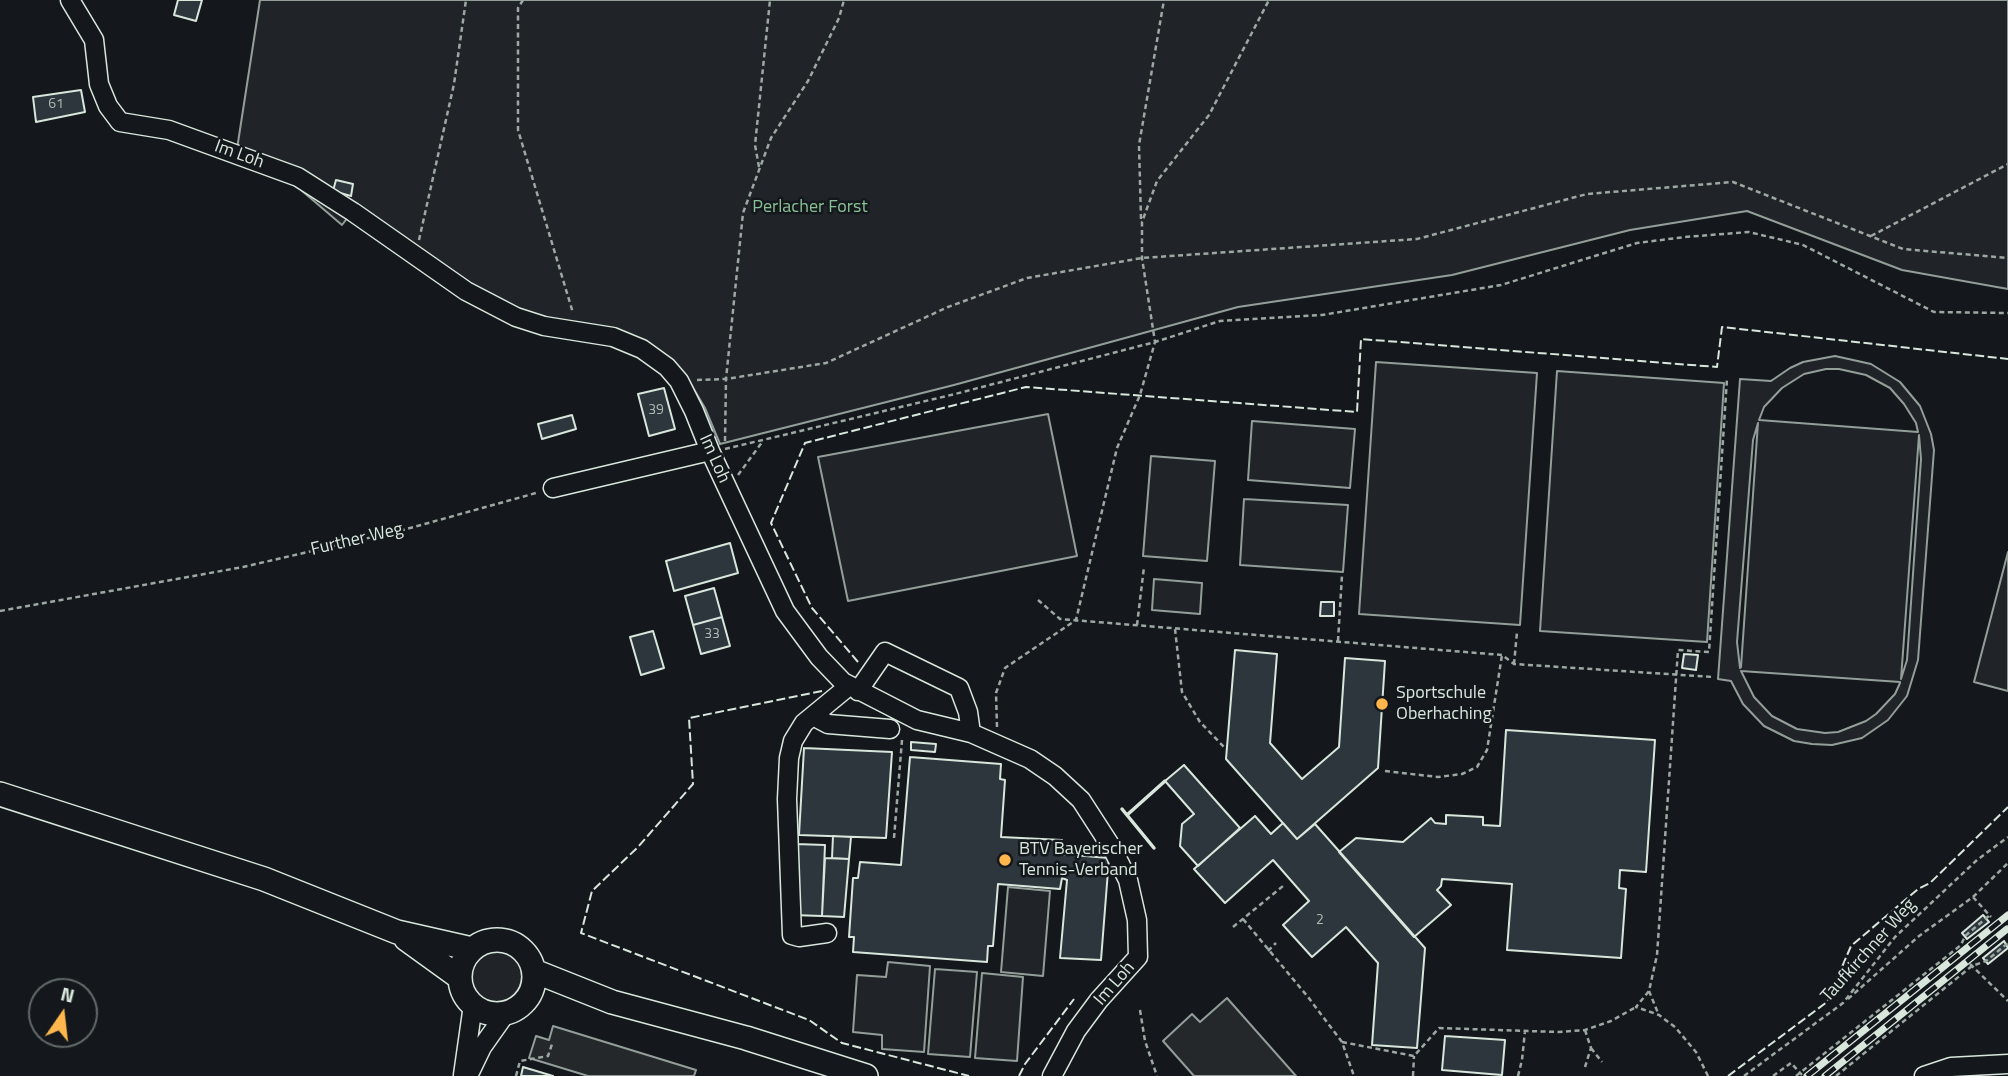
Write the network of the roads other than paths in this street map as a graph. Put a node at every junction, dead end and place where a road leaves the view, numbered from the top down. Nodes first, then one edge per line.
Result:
1 (70, 0) edge
2 (717, 450) junction
3 (553, 488) road end
4 (854, 688) junction
5 (813, 716) junction
6 (890, 729) dead end
7 (971, 733) junction
8 (0, 794) edge
9 (397, 932) junction
10 (827, 933) dead end
11 (472, 949) junction
12 (534, 971) junction
13 (460, 978) junction
14 (530, 995) junction
15 (612, 1002) junction
16 (473, 1005) junction
17 (506, 1013) junction
18 (2008, 1064) edge
19 (465, 1076) edge
20 (866, 1076) edge
21 (1052, 1076) edge
22 (1924, 1076) edge

1 - 2 street, Im Loh
2 - 3 street
2 - 4 street, Im Loh
4 - 5 street
4 - 7 street, Im Loh
4 - 7 street
5 - 6 street
5 - 10 street
7 - 21 street, Im Loh
8 - 9 main road
9 - 11 main road
9 - 13 main road
11 - 12 main road
11 - 13 main road
12 - 14 main road
12 - 15 main road
13 - 16 main road
14 - 15 main road
14 - 17 main road
15 - 20 main road
16 - 17 main road
16 - 19 street
17 - 19 street
18 - 22 street

